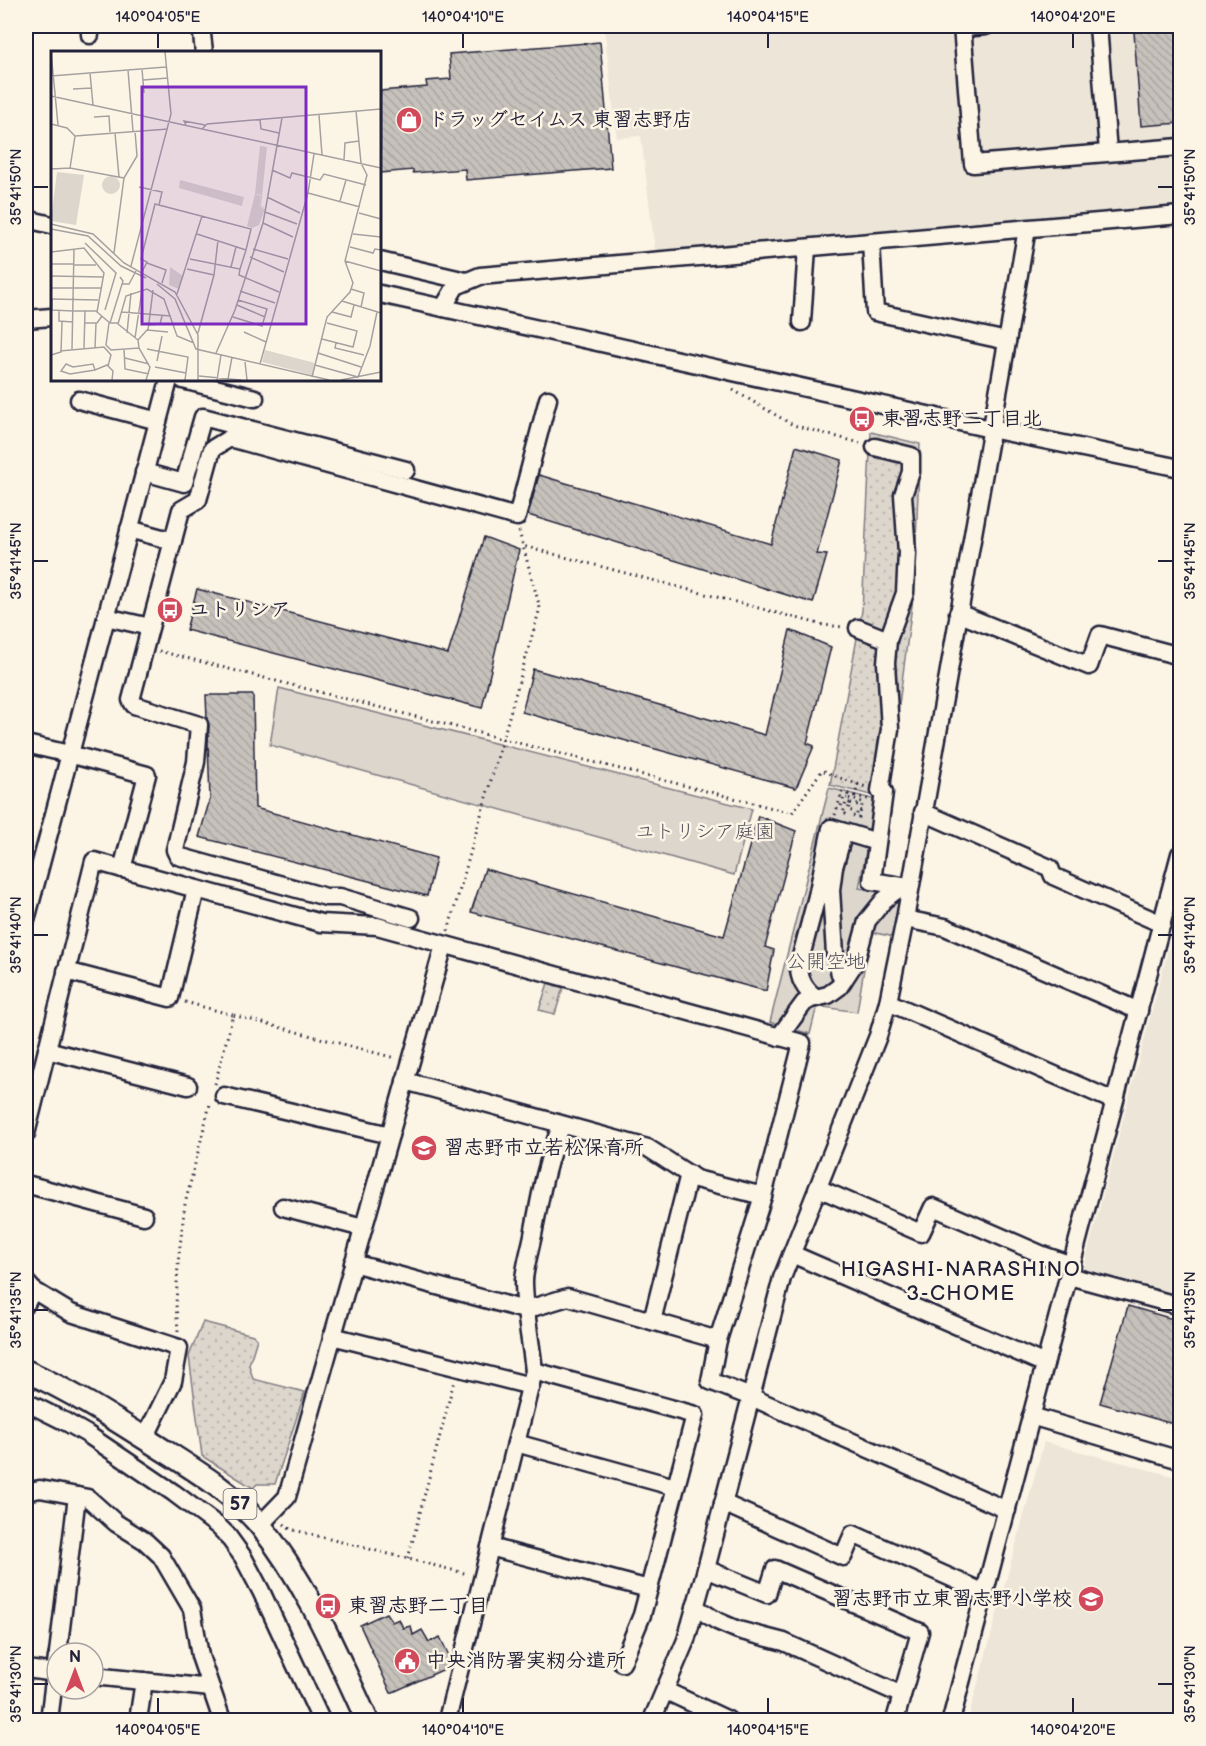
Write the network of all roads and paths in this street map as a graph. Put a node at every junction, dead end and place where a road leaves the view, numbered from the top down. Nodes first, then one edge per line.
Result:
1 (201, 26) edge
2 (986, 26) edge
3 (1098, 26) edge
4 (962, 27) edge
5 (204, 51) edge
6 (1180, 147) edge
7 (1108, 152) junction
8 (1180, 215) edge
9 (26, 219) edge
10 (51, 225) edge
11 (1027, 229) junction
12 (871, 242) junction
13 (807, 248) junction
14 (381, 261) edge
15 (466, 280) junction
16 (381, 294) edge
17 (443, 308) junction
18 (51, 316) edge
19 (26, 319) edge
20 (801, 322) dead end
21 (1007, 341) junction
22 (169, 381) edge
23 (187, 381) edge
24 (733, 390) dead end
25 (255, 398) dead end
26 (548, 399) dead end
27 (79, 400) dead end
28 (158, 421) junction
29 (991, 429) junction
30 (875, 447) joint
31 (1180, 468) edge
32 (406, 470) dead end
33 (144, 472) junction
34 (516, 517) junction
35 (129, 529) junction
36 (173, 541) junction
37 (523, 546) junction
38 (958, 613) junction
39 (106, 617) junction
40 (150, 627) junction
41 (867, 632) joint
42 (888, 640) junction
43 (145, 647) junction
44 (1180, 656) edge
45 (503, 739) junction
46 (26, 744) edge
47 (69, 754) junction
48 (858, 784) junction
49 (879, 791) junction
50 (855, 796) junction
51 (849, 799) junction
52 (858, 805) dead end
53 (861, 811) junction
54 (852, 812) dead end
55 (923, 812) junction
56 (847, 814) junction
57 (864, 818) dead end
58 (843, 824) junction
59 (877, 842) junction
60 (1180, 854) edge
61 (122, 869) junction
62 (196, 889) junction
63 (411, 918) dead end
64 (905, 919) junction
65 (26, 920) edge
66 (1162, 924) junction
67 (444, 945) junction
68 (66, 971) junction
69 (843, 981) junction
70 (170, 998) junction
71 (817, 998) junction
72 (888, 1002) junction
73 (1139, 1011) junction
74 (233, 1015) junction
75 (779, 1037) junction
76 (46, 1050) junction
77 (410, 1062) junction
78 (405, 1081) junction
79 (188, 1086) dead end
80 (219, 1094) junction
81 (1114, 1101) junction
82 (562, 1125) junction
83 (26, 1134) edge
84 (390, 1135) junction
85 (688, 1174) junction
86 (26, 1184) edge
87 (818, 1188) junction
88 (763, 1196) junction
89 (283, 1207) dead end
90 (144, 1216) dead end
91 (363, 1228) junction
92 (792, 1254) junction
93 (353, 1263) junction
94 (1070, 1271) junction
95 (28, 1292) edge
96 (1180, 1306) edge
97 (525, 1310) junction
98 (652, 1321) junction
99 (332, 1336) junction
100 (718, 1340) junction
101 (179, 1348) junction
102 (1045, 1364) junction
103 (457, 1368) junction
104 (26, 1371) edge
105 (533, 1379) junction
106 (751, 1396) junction
107 (26, 1402) edge
108 (1031, 1416) junction
109 (145, 1438) junction
110 (516, 1443) junction
111 (1180, 1460) edge
112 (675, 1487) junction
113 (26, 1492) edge
114 (78, 1496) junction
115 (723, 1503) junction
116 (1007, 1510) junction
117 (266, 1519) junction
118 (490, 1546) junction
119 (408, 1559) junction
120 (706, 1569) junction
121 (483, 1578) junction
122 (649, 1589) junction
123 (985, 1593) junction
124 (695, 1607) junction
125 (60, 1641) edge
126 (622, 1663) dead end
127 (45, 1666) edge
128 (26, 1669) edge
129 (105, 1677) edge
130 (144, 1681) junction
131 (211, 1688) junction
132 (666, 1691) junction
133 (902, 1695) junction
134 (52, 1701) edge
135 (49, 1720) edge
136 (138, 1720) edge
137 (222, 1720) edge
138 (321, 1720) edge
139 (367, 1720) edge
140 (447, 1720) edge
141 (652, 1720) edge
142 (728, 1720) edge
143 (895, 1720) edge
144 (951, 1720) edge

1 - 5 street
2 - 4 street
3 - 7 street
4 - 7 street
6 - 7 street
8 - 11 street
9 - 10 street
11 - 12 street
11 - 21 street
12 - 13 street
12 - 21 street
13 - 15 street
13 - 20 street
14 - 15 street
15 - 17 street
16 - 17 street
17 - 29 street
18 - 19 street
21 - 29 street
22 - 28 street
23 - 25 street
24 - 30 path
26 - 34 street
27 - 28 street
28 - 33 street
29 - 31 street
29 - 38 street
30 - 42 street
32 - 33 street
33 - 35 street
34 - 36 street
34 - 37 path
35 - 36 street
35 - 39 street
36 - 40 street
37 - 41 path
37 - 45 path
38 - 44 street
38 - 55 street
39 - 40 street
39 - 47 street
40 - 43 street
41 - 42 street
42 - 49 street
43 - 45 path
43 - 63 street
45 - 48 path
45 - 67 path
46 - 47 street
47 - 61 street
47 - 65 street
48 - 49 path
48 - 50 path
49 - 59 street
50 - 51 path
50 - 57 path
51 - 52 path
51 - 53 path
51 - 54 path
51 - 56 path
51 - 56 path
51 - 58 path
53 - 56 path
53 - 58 path
55 - 64 street
55 - 66 street
58 - 59 street
58 - 69 street
58 - 71 street
59 - 69 street
60 - 66 street
61 - 62 street
61 - 68 street
62 - 67 street
62 - 70 street
64 - 72 street
64 - 73 street
66 - 73 street
67 - 75 street
67 - 77 street
68 - 70 street
68 - 76 street
69 - 71 street
70 - 74 path
71 - 75 street
72 - 81 street
72 - 87 street
73 - 81 street
74 - 77 path
74 - 80 path
75 - 88 street
76 - 79 street
76 - 83 street
77 - 78 street
78 - 82 street
78 - 84 street
80 - 84 street
80 - 101 path
81 - 94 street
82 - 85 street
82 - 97 street
84 - 91 street
85 - 88 street
85 - 98 street
86 - 90 street
87 - 92 street
87 - 94 street
88 - 100 street
89 - 91 street
91 - 93 street
92 - 102 street
92 - 106 street
93 - 97 street
93 - 99 street
94 - 96 street
94 - 102 street
95 - 101 street
97 - 98 street
97 - 105 street
98 - 100 street
99 - 103 street
99 - 117 street
100 - 106 street
101 - 109 street
102 - 108 street
103 - 105 street
103 - 119 path
104 - 109 main road, 57
105 - 110 street
105 - 112 street
106 - 115 street
106 - 116 street
107 - 138 street
108 - 111 street
108 - 116 street
109 - 117 main road, 57
110 - 112 street
110 - 118 street
112 - 122 street
113 - 114 street
114 - 125 street
114 - 131 street
115 - 120 street
115 - 123 street
116 - 123 street
117 - 119 path
117 - 139 main road, 57
118 - 121 street
118 - 122 street
119 - 121 path
120 - 124 street
120 - 133 street
121 - 140 street
122 - 126 street
123 - 144 street
124 - 132 street
124 - 133 street
127 - 128 street
129 - 130 street
130 - 131 street
130 - 136 street
131 - 137 street
132 - 141 street
132 - 142 street
133 - 143 street
134 - 135 street

